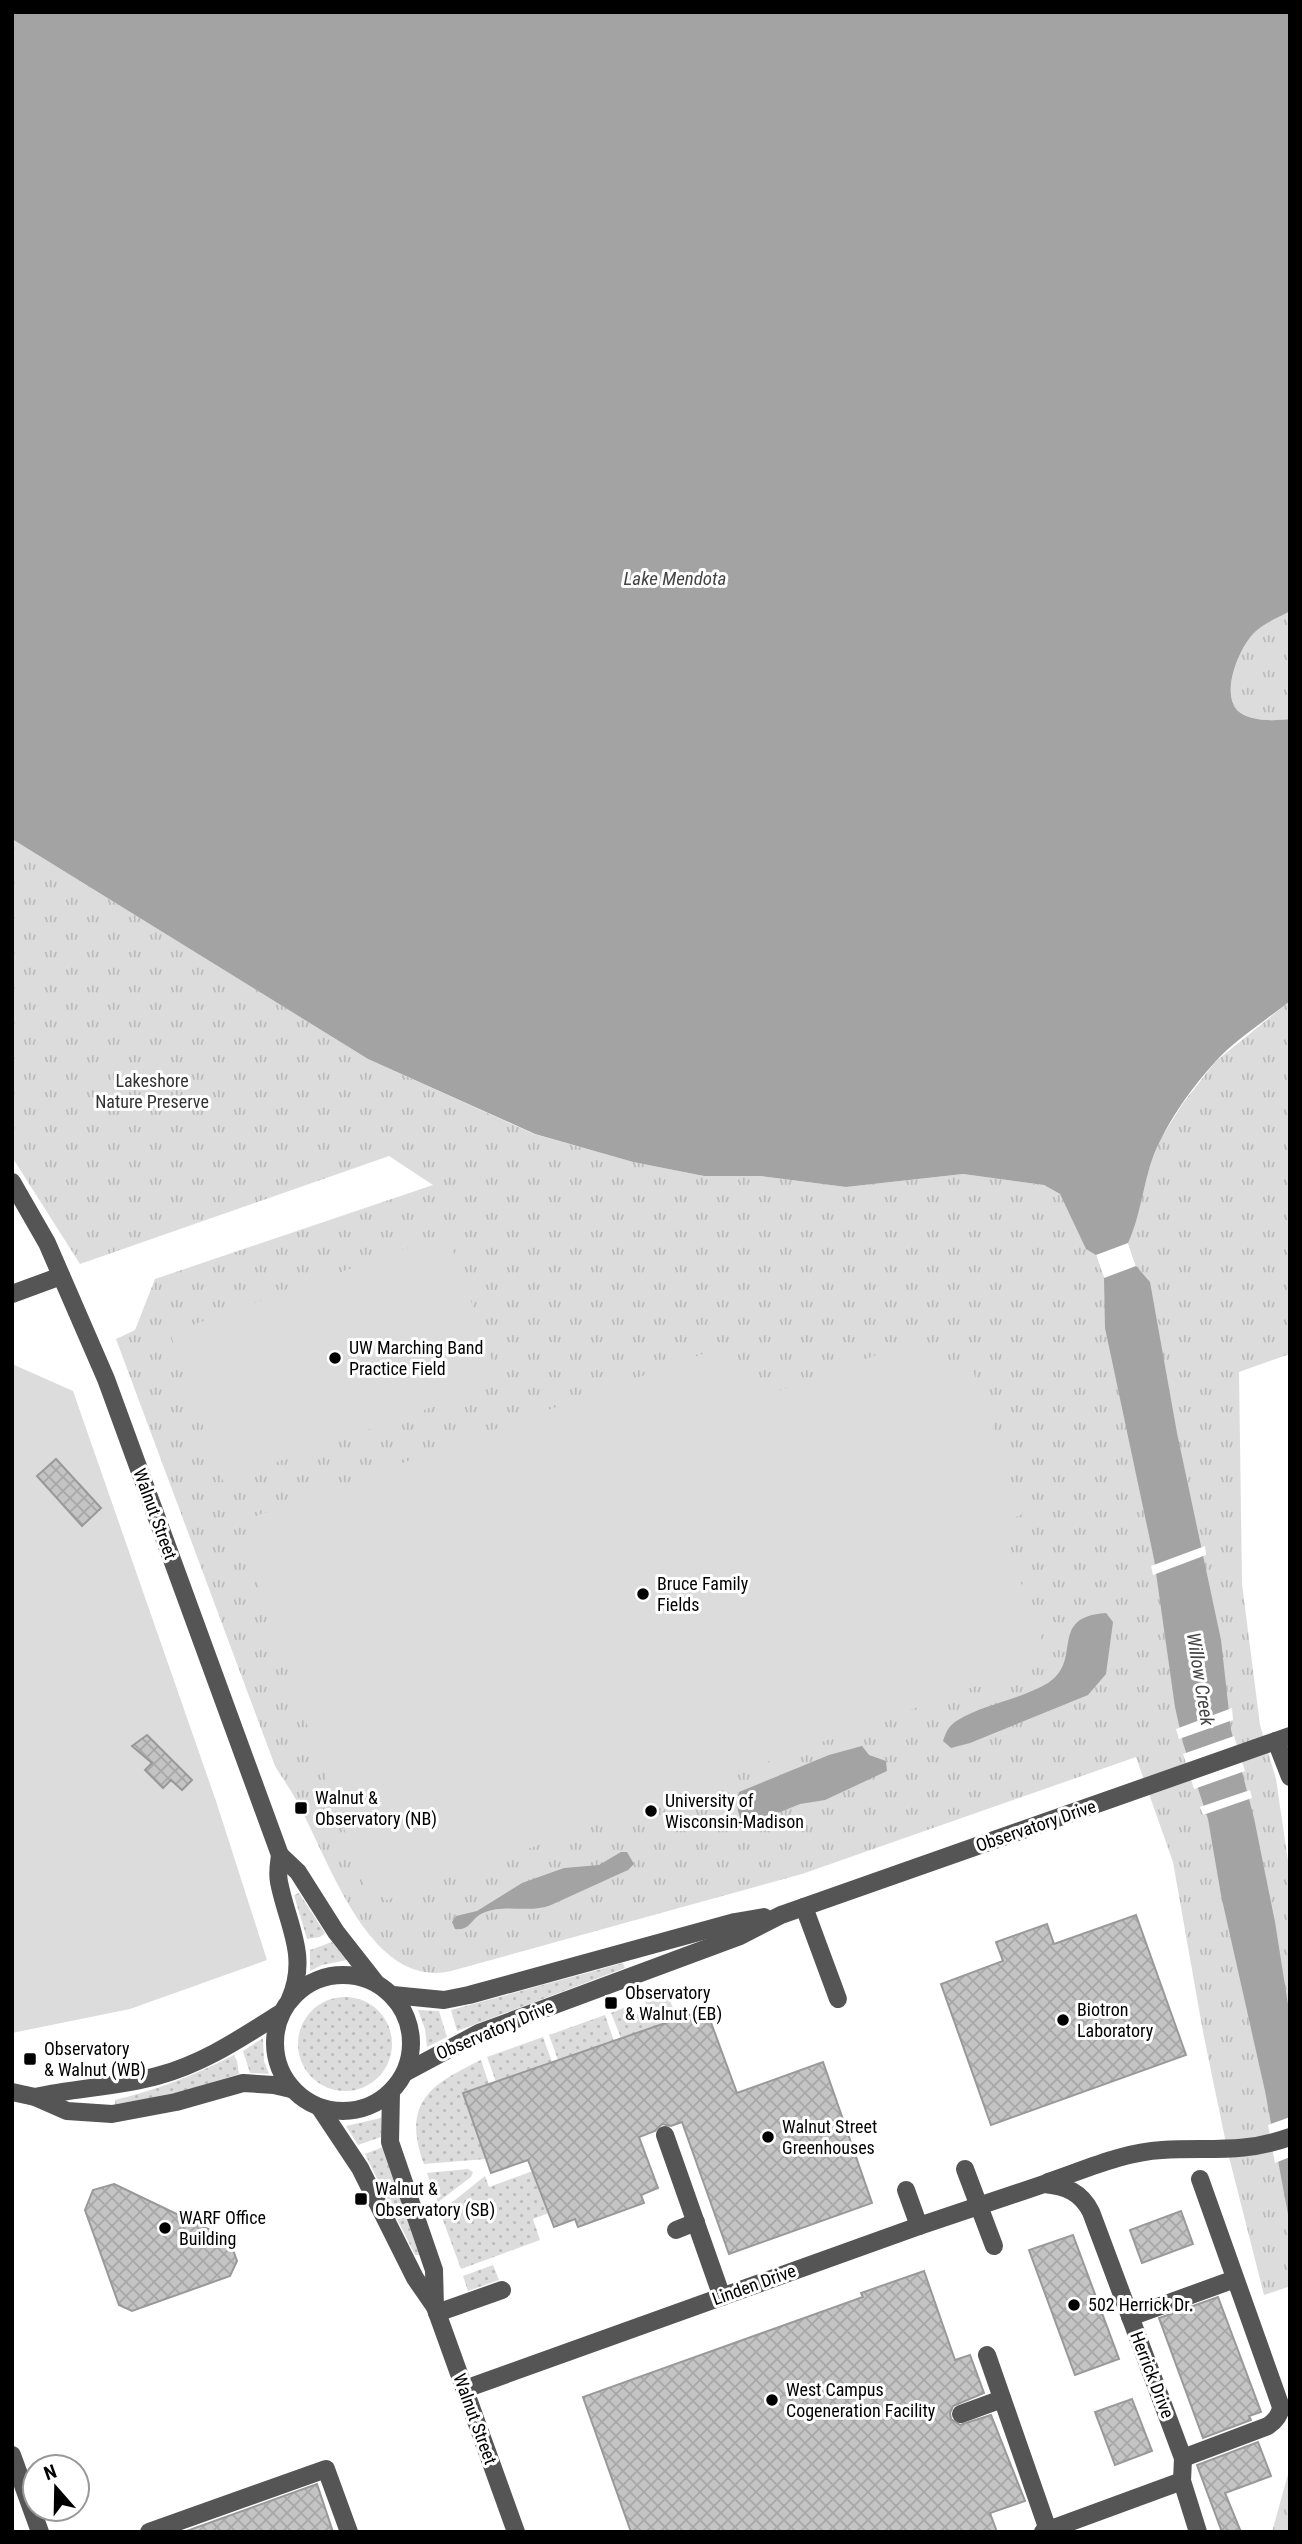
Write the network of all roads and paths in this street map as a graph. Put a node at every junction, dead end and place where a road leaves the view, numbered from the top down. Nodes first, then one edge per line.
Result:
1 (12, 1182) edge
2 (61, 1276) junction
3 (12, 1294) edge
4 (1283, 1739) edge
5 (1290, 1777) edge
6 (280, 1855) junction
7 (804, 1907) junction
8 (781, 1915) junction
9 (377, 1983) junction
10 (393, 1996) junction
11 (838, 1999) dead end
12 (286, 2006) junction
13 (406, 2072) junction
14 (291, 2089) junction
15 (12, 2092) edge
16 (391, 2092) junction
17 (35, 2097) junction
18 (320, 2108) junction
19 (665, 2135) dead end
20 (1290, 2137) edge
21 (965, 2169) dead end
22 (1200, 2179) dead end
23 (1051, 2184) junction
24 (906, 2190) dead end
25 (978, 2206) junction
26 (695, 2222) junction
27 (919, 2226) junction
28 (676, 2230) dead end
29 (994, 2246) dead end
30 (1235, 2279) junction
31 (502, 2290) dead end
32 (722, 2297) junction
33 (436, 2310) junction
34 (1130, 2317) junction
35 (987, 2355) dead end
36 (465, 2389) junction
37 (1002, 2399) junction
38 (961, 2414) dead end
39 (12, 2455) edge
40 (1183, 2458) junction
41 (1182, 2481) junction
42 (1045, 2531) edge
43 (40, 2532) edge
44 (149, 2532) edge
45 (349, 2532) edge
46 (516, 2532) edge
47 (1198, 2532) edge

1 - 2 street, Walnut Street
2 - 3 street
2 - 6 street, Walnut Street
4 - 5 street
4 - 7 street, Observatory Drive
6 - 9 street, Walnut Street
6 - 12 street, Walnut Street
7 - 8 street, Observatory Drive
7 - 11 street
8 - 10 street, Observatory Drive
8 - 13 street, Observatory Drive
9 - 10 street
9 - 12 street
10 - 13 street
12 - 14 street
12 - 17 street
13 - 16 street
14 - 17 street
14 - 18 street
15 - 17 street
16 - 18 street
16 - 33 street, Walnut Street
18 - 33 street, Walnut Street
19 - 26 street
20 - 23 street, Linden Drive
21 - 25 street
22 - 30 street
23 - 25 street, Linden Drive
23 - 34 street, Herrick Drive
24 - 27 street
25 - 27 street, Linden Drive
25 - 29 street
26 - 28 street
26 - 32 street
27 - 32 street, Linden Drive
30 - 34 street
30 - 40 street
31 - 33 street
32 - 36 street, Linden Drive
33 - 36 street, Walnut Street
34 - 40 street, Herrick Drive
35 - 37 street
36 - 46 street, Walnut Street
37 - 38 street
37 - 42 street
39 - 43 street
40 - 41 street, Herrick Drive
41 - 42 street
41 - 47 street, Herrick Drive
44 - 45 street

